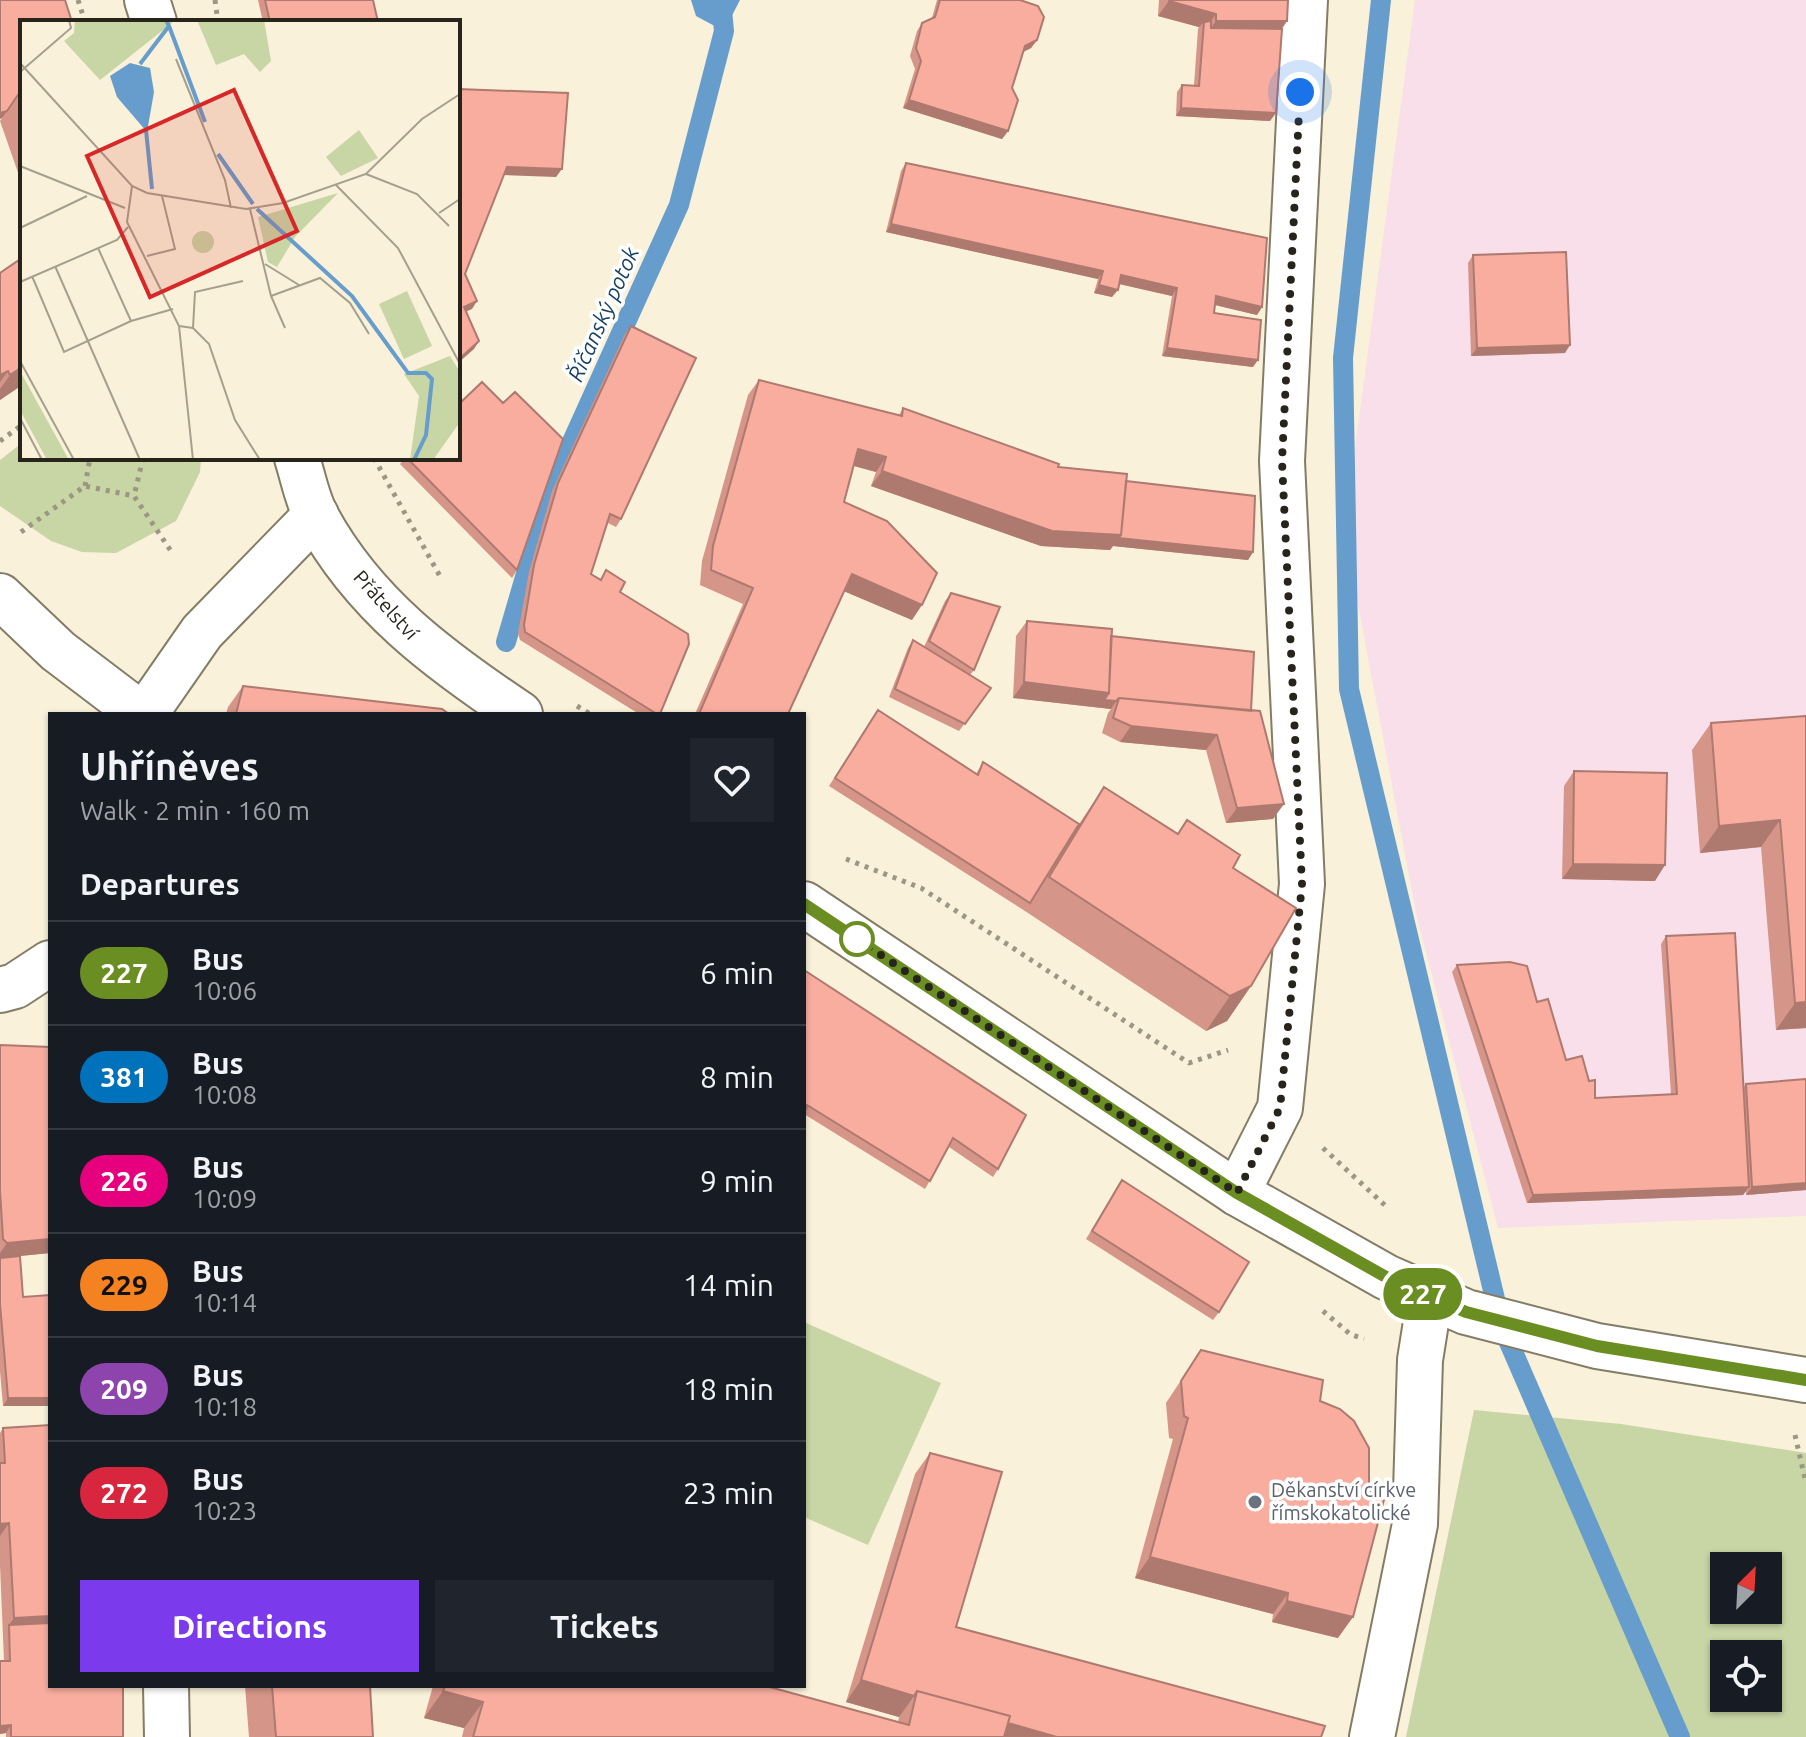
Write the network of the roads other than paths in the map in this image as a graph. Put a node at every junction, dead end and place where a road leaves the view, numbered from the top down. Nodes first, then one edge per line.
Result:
1 (147, 0) edge
2 (1305, 0) edge
3 (153, 20) edge
4 (298, 460) edge
5 (316, 515) junction
6 (0, 596) edge
7 (140, 712) edge
8 (144, 712) edge
9 (517, 712) edge
10 (806, 905) edge
11 (48, 964) edge
12 (0, 990) edge
13 (1237, 1193) junction
14 (1448, 1304) junction
15 (1806, 1380) edge
16 (166, 1688) edge
17 (167, 1737) edge
18 (1372, 1737) edge

1 - 3 street
2 - 13 street
4 - 5 street, Přátelství
5 - 8 street
5 - 9 street, Přátelství
6 - 7 street
10 - 13 street
11 - 12 street
13 - 14 street
14 - 15 street
14 - 18 street
16 - 17 street

